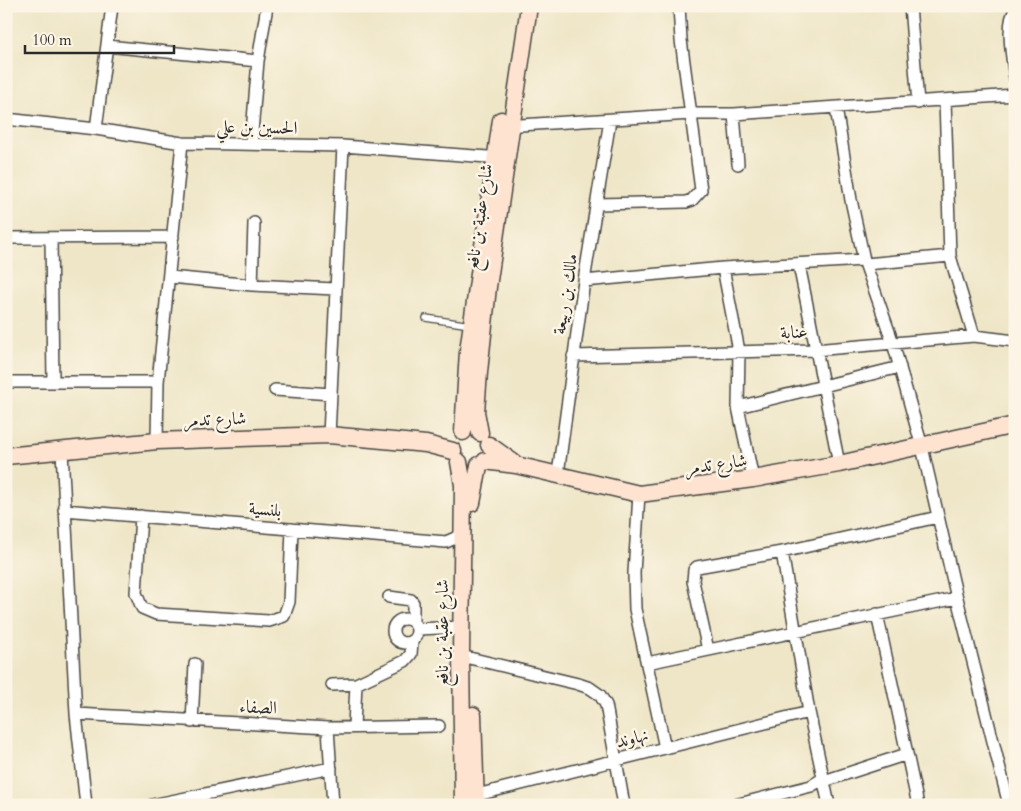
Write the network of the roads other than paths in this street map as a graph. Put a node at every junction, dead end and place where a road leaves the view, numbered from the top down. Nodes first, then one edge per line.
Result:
1 (112, 6) edge
2 (268, 6) edge
3 (517, 6) edge
4 (529, 6) edge
5 (679, 6) edge
6 (910, 6) edge
7 (1015, 11) edge
8 (107, 46) junction
9 (258, 61) junction
10 (1015, 79) edge
11 (1015, 95) edge
12 (945, 100) junction
13 (918, 103) junction
14 (836, 108) junction
15 (691, 114) junction
16 (734, 114) junction
17 (6, 119) edge
18 (610, 120) junction
19 (506, 126) junction
20 (96, 129) junction
21 (182, 143) junction
22 (251, 144) junction
23 (343, 146) junction
24 (501, 158) junction
25 (738, 164) dead end
26 (597, 204) junction
27 (254, 223) dead end
28 (173, 237) junction
29 (6, 238) edge
30 (51, 238) junction
31 (950, 256) junction
32 (865, 262) junction
33 (799, 265) junction
34 (723, 268) junction
35 (170, 277) junction
36 (584, 281) junction
37 (252, 285) junction
38 (335, 289) junction
39 (426, 318) dead end
40 (472, 326) junction
41 (974, 336) junction
42 (1015, 341) edge
43 (893, 343) junction
44 (814, 350) junction
45 (739, 351) junction
46 (573, 356) junction
47 (900, 367) junction
48 (54, 380) junction
49 (6, 382) edge
50 (158, 382) junction
51 (822, 386) junction
52 (275, 390) dead end
53 (331, 394) junction
54 (738, 407) junction
55 (1015, 425) edge
56 (329, 435) junction
57 (157, 441) junction
58 (457, 446) junction
59 (922, 447) junction
60 (62, 451) junction
61 (483, 451) junction
62 (6, 456) edge
63 (838, 464) junction
64 (558, 474) junction
65 (753, 479) junction
66 (638, 494) junction
67 (64, 510) junction
68 (140, 516) junction
69 (938, 517) junction
70 (292, 529) junction
71 (462, 535) junction
72 (782, 552) junction
73 (389, 597) dead end
74 (956, 598) junction
75 (877, 614) junction
76 (415, 625) junction
77 (462, 627) junction
78 (795, 632) junction
79 (412, 642) junction
80 (708, 650) junction
81 (467, 657) junction
82 (647, 663) junction
83 (195, 664) dead end
84 (332, 684) dead end
85 (356, 684) junction
86 (809, 712) junction
87 (76, 714) junction
88 (192, 722) junction
89 (354, 726) junction
90 (439, 726) dead end
91 (328, 728) junction
92 (665, 748) junction
93 (907, 754) junction
94 (615, 760) junction
95 (330, 768) junction
96 (824, 779) junction
97 (469, 801) edge
98 (86, 805) edge
99 (152, 805) edge
100 (332, 805) edge
101 (624, 805) edge
102 (735, 805) edge
103 (829, 805) edge
104 (918, 805) edge
105 (1009, 805) edge

1 - 8 street
2 - 9 street
3 - 19 street, شارع عقبة بن نافع
4 - 19 street, شارع عقبة بن نافع
5 - 15 street
6 - 13 street
7 - 10 street
8 - 9 street
8 - 20 street
9 - 22 street
11 - 12 street
12 - 13 street
12 - 31 street
13 - 14 street
14 - 16 street
14 - 32 street
15 - 16 street
15 - 18 street
15 - 26 street
16 - 25 street
17 - 20 street, الحسين بن علي
18 - 19 street
18 - 26 street, مالك بن ربيعة
19 - 24 street, شارع عقبة بن نافع
20 - 21 street, الحسين بن علي
21 - 22 street, الحسين بن علي
21 - 28 street
22 - 23 street, الحسين بن علي
23 - 24 street, الحسين بن علي
23 - 38 street
24 - 40 street, شارع عقبة بن نافع
24 - 61 street, شارع عقبة بن نافع
26 - 36 street, مالك بن ربيعة
27 - 37 street
28 - 30 street
28 - 35 street
29 - 30 street
30 - 48 street
31 - 32 street
31 - 41 street
32 - 33 street
32 - 43 street
33 - 34 street
33 - 44 street
34 - 36 street
34 - 45 street
35 - 37 street
35 - 50 street
36 - 46 street, مالك بن ربيعة
37 - 38 street
38 - 53 street
39 - 40 lane
40 - 58 street, شارع عقبة بن نافع
41 - 42 street, عنابة
41 - 43 street, عنابة
43 - 44 street, عنابة
43 - 47 street
44 - 45 street, عنابة
44 - 51 street
45 - 46 street, عنابة
45 - 54 street
46 - 64 street, مالك بن ربيعة
47 - 51 street
47 - 59 street
48 - 49 street
48 - 50 street
50 - 57 street
51 - 54 street
51 - 63 street
52 - 53 street
53 - 56 street
54 - 65 street
55 - 59 street, شارع تدمر
56 - 57 street, شارع تدمر
56 - 58 street, شارع تدمر
57 - 60 street, شارع تدمر
58 - 61 street
58 - 61 street
58 - 71 street, شارع عقبة بن نافع
59 - 63 street, شارع تدمر
59 - 69 street
60 - 62 street, شارع تدمر
60 - 67 street
61 - 64 street, شارع تدمر
61 - 81 street, شارع عقبة بن نافع
63 - 65 street, شارع تدمر
64 - 66 street, شارع تدمر
65 - 66 street, شارع تدمر
66 - 82 street
67 - 68 street, بلنسية
67 - 87 street
68 - 70 street, بلنسية
68 - 70 street
69 - 72 street
69 - 74 street
70 - 71 street, بلنسية
71 - 77 street, شارع عقبة بن نافع
72 - 78 street
72 - 80 street
73 - 76 street
74 - 75 street
74 - 105 street
75 - 78 street
75 - 93 street
76 - 77 street
76 - 79 street
76 - 79 street
77 - 81 street, شارع عقبة بن نافع
78 - 80 street
78 - 86 street
79 - 85 street
80 - 82 street
81 - 94 street
81 - 97 street, شارع عقبة بن نافع
82 - 92 street
83 - 88 street
84 - 85 street
85 - 89 street
86 - 92 street, نهاوند
86 - 96 street
87 - 88 street, الصفاء
87 - 98 street
88 - 91 street, الصفاء
89 - 90 street, الصفاء
89 - 91 street, الصفاء
91 - 95 street
92 - 94 street, نهاوند
93 - 96 street
93 - 104 street
94 - 97 street, نهاوند
94 - 101 street
95 - 99 street
95 - 100 street
96 - 102 street
96 - 103 street

